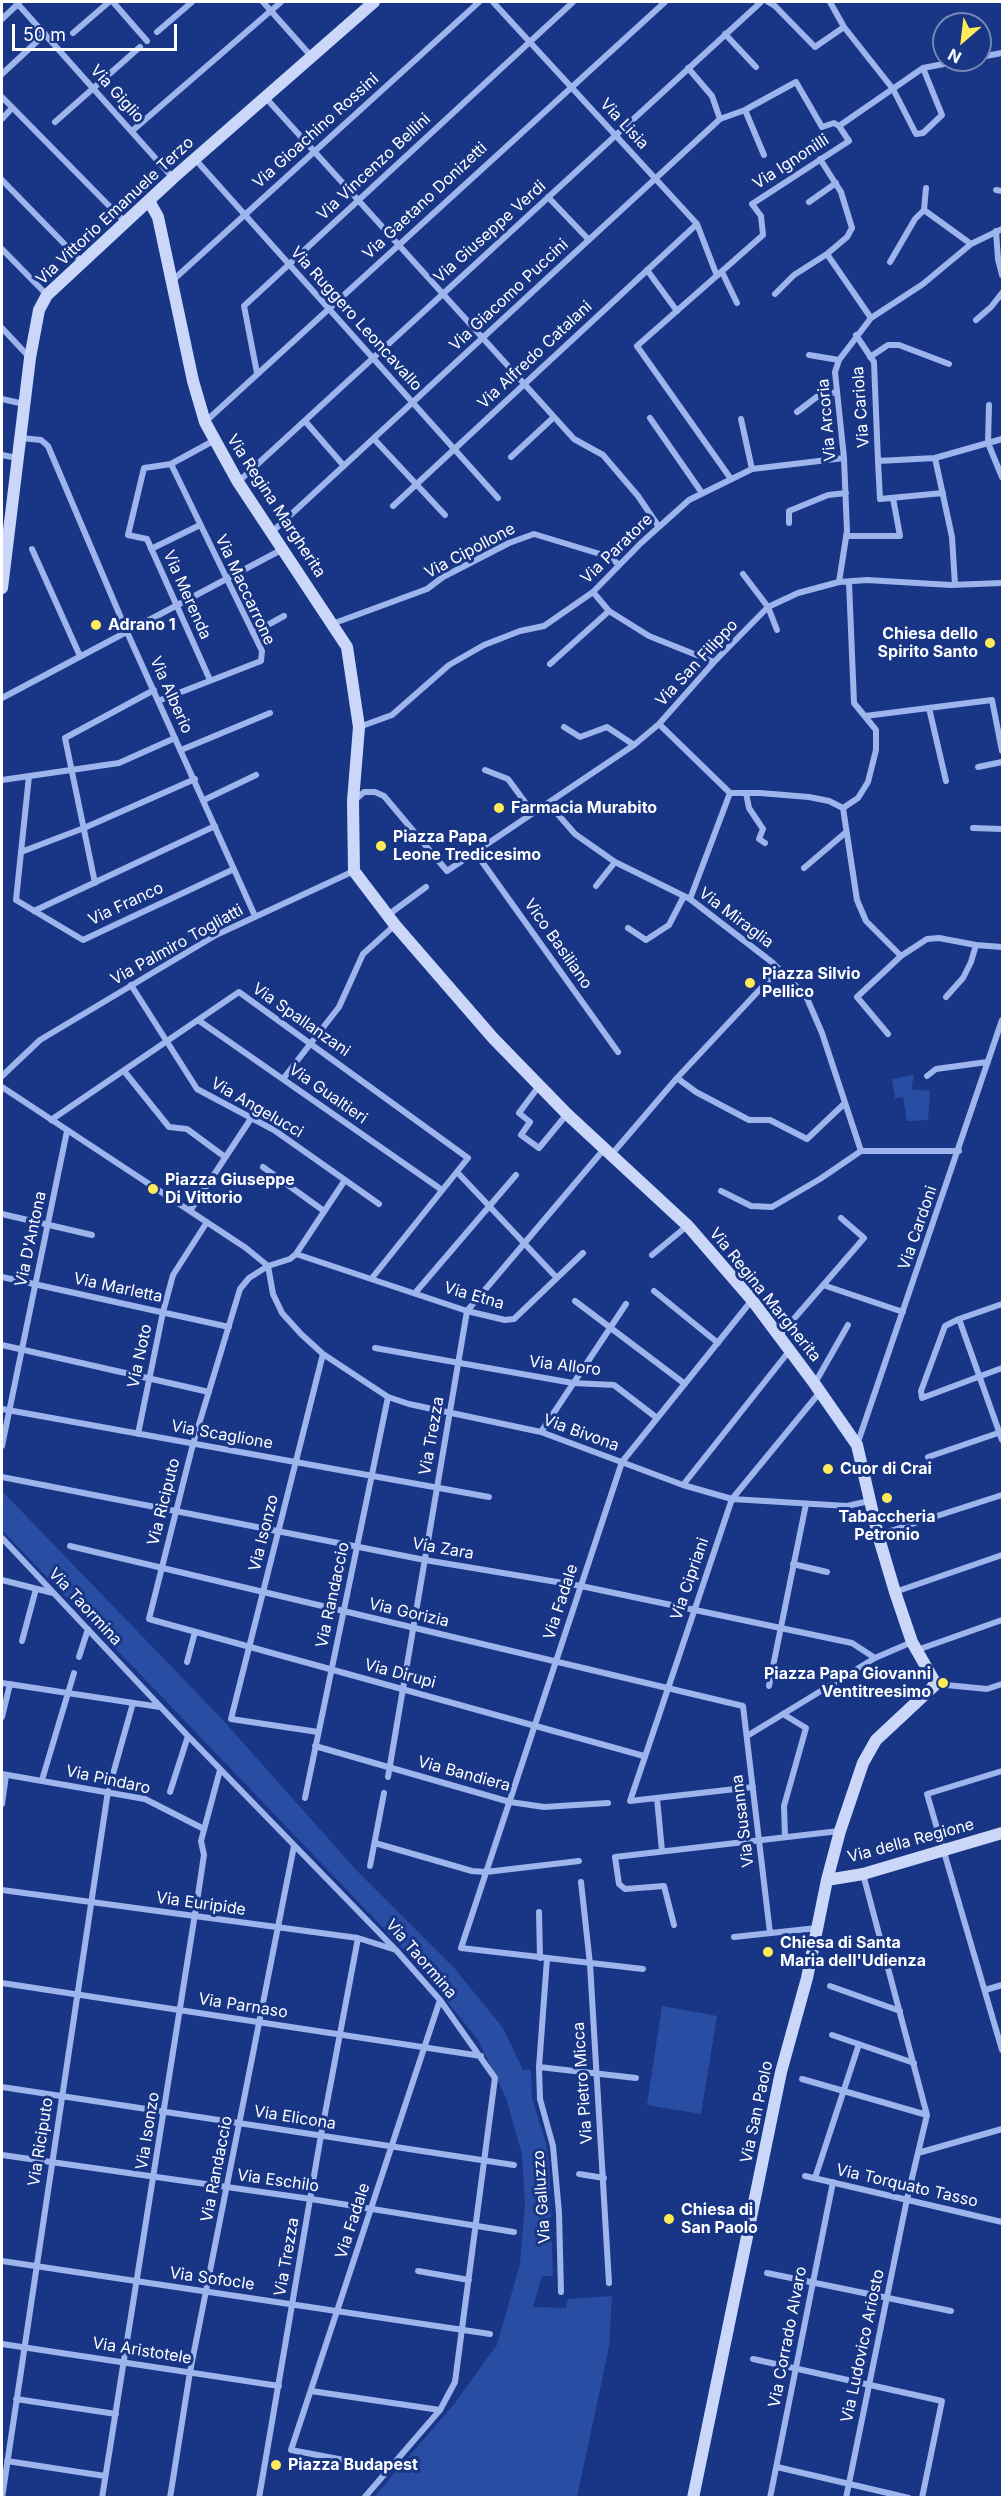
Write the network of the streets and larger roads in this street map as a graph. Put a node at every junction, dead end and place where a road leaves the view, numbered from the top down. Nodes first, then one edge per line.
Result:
1 (18, 2) edge
2 (111, 2) edge
3 (192, 2) edge
4 (263, 2) edge
5 (281, 2) edge
6 (374, 2) edge
7 (479, 2) edge
8 (493, 2) edge
9 (573, 2) edge
10 (665, 2) edge
11 (761, 2) edge
12 (768, 2) edge
13 (830, 2) edge
14 (271, 11) junction
15 (2, 18) edge
16 (844, 27) junction
17 (157, 32) dead end
18 (73, 33) dead end
19 (45, 34) junction
20 (725, 34) junction
21 (147, 41) dead end
22 (530, 41) junction
23 (140, 47) dead end
24 (311, 56) junction
25 (932, 66) edge
26 (756, 67) dead end
27 (688, 68) junction
28 (922, 68) junction
29 (2, 74) edge
30 (571, 86) junction
31 (93, 88) junction
32 (893, 89) junction
33 (2, 97) edge
34 (265, 97) junction
35 (12, 108) junction
36 (745, 110) junction
37 (2, 118) edge
38 (720, 119) junction
39 (55, 122) dead end
40 (839, 126) junction
41 (132, 131) junction
42 (615, 135) junction
43 (314, 151) junction
44 (764, 155) dead end
45 (194, 159) junction
46 (820, 159) junction
47 (173, 178) junction
48 (656, 178) junction
49 (2, 180) edge
50 (836, 183) junction
51 (926, 188) dead end
52 (548, 197) junction
53 (358, 200) junction
54 (148, 201) junction
55 (809, 202) dead end
56 (924, 210) junction
57 (244, 215) junction
58 (125, 222) junction
59 (697, 224) junction
60 (999, 230) edge
61 (589, 240) junction
62 (971, 244) junction
63 (398, 245) junction
64 (2, 249) edge
65 (827, 254) junction
66 (82, 262) junction
67 (890, 262) dead end
68 (289, 264) junction
69 (647, 270) junction
70 (719, 274) junction
71 (1002, 275) edge
72 (172, 281) junction
73 (1002, 293) edge
74 (442, 294) junction
75 (775, 294) dead end
76 (47, 295) junction
77 (737, 303) dead end
78 (328, 309) junction
79 (677, 311) junction
80 (871, 318) junction
81 (976, 320) dead end
82 (2, 328) edge
83 (856, 335) junction
84 (483, 339) junction
85 (809, 355) dead end
86 (870, 357) junction
87 (30, 358) junction
88 (373, 358) junction
89 (839, 360) junction
90 (949, 364) dead end
91 (257, 373) junction
92 (524, 384) junction
93 (837, 392) junction
94 (2, 399) edge
95 (413, 403) junction
96 (24, 404) junction
97 (989, 405) dead end
98 (797, 412) dead end
99 (554, 417) junction
100 (650, 418) dead end
101 (741, 419) dead end
102 (304, 421) junction
103 (205, 422) junction
104 (21, 438) junction
105 (374, 439) junction
106 (1002, 439) edge
107 (215, 440) junction
108 (988, 443) junction
109 (454, 449) junction
110 (2, 455) edge
111 (511, 457) dead end
112 (18, 458) junction
113 (844, 458) junction
114 (936, 458) junction
115 (878, 461) junction
116 (171, 464) junction
117 (344, 466) junction
118 (752, 469) junction
119 (1002, 477) edge
120 (731, 479) junction
121 (238, 482) junction
122 (416, 484) junction
123 (702, 493) junction
124 (846, 493) junction
125 (943, 493) junction
126 (498, 498) dead end
127 (892, 498) junction
128 (393, 506) dead end
129 (445, 515) dead end
130 (6, 522) edge
131 (789, 523) dead end
132 (200, 525) junction
133 (659, 527) junction
134 (272, 532) junction
135 (846, 536) junction
136 (32, 549) dead end
137 (151, 549) junction
138 (283, 549) junction
139 (620, 565) junction
140 (743, 574) dead end
141 (226, 580) junction
142 (839, 582) junction
143 (849, 582) junction
144 (1002, 583) edge
145 (956, 585) junction
146 (2, 588) edge
147 (593, 592) junction
148 (177, 605) junction
149 (768, 607) junction
150 (609, 611) junction
151 (284, 616) dead end
152 (332, 624) junction
153 (777, 630) dead end
154 (127, 632) junction
155 (253, 633) junction
156 (80, 656) junction
157 (714, 662) junction
158 (550, 664) dead end
159 (210, 680) junction
160 (154, 690) junction
161 (2, 698) edge
162 (158, 701) junction
163 (929, 708) junction
164 (270, 713) dead end
165 (865, 716) junction
166 (659, 724) junction
167 (359, 727) junction
168 (564, 727) dead end
169 (175, 738) junction
170 (634, 745) junction
171 (181, 750) junction
172 (1002, 752) edge
173 (1002, 762) edge
174 (978, 767) dead end
175 (72, 770) junction
176 (485, 770) dead end
177 (256, 775) dead end
178 (30, 776) junction
179 (195, 779) junction
180 (2, 780) edge
181 (946, 781) dead end
182 (730, 793) junction
183 (746, 793) junction
184 (204, 800) junction
185 (353, 801) junction
186 (548, 803) junction
187 (843, 808) junction
188 (533, 813) junction
189 (215, 826) junction
190 (84, 828) junction
191 (973, 828) dead end
192 (1002, 829) edge
193 (845, 833) junction
194 (765, 843) dead end
195 (21, 852) junction
196 (475, 852) junction
197 (615, 862) junction
198 (804, 868) dead end
199 (234, 869) junction
200 (354, 870) junction
201 (95, 883) junction
202 (596, 886) dead end
203 (426, 887) dead end
204 (687, 897) junction
205 (34, 911) junction
206 (255, 916) junction
207 (391, 921) junction
208 (628, 928) dead end
209 (976, 945) junction
210 (1002, 947) edge
211 (901, 956) junction
212 (779, 969) junction
213 (131, 985) junction
214 (946, 997) dead end
215 (198, 1020) junction
216 (1002, 1020) edge
217 (888, 1034) dead end
218 (165, 1041) junction
219 (311, 1042) junction
220 (618, 1052) dead end
221 (987, 1062) junction
222 (124, 1071) junction
223 (2, 1076) edge
224 (927, 1076) dead end
225 (676, 1078) junction
226 (283, 1079) junction
227 (539, 1086) junction
228 (2, 1087) edge
229 (845, 1103) junction
230 (567, 1114) junction
231 (252, 1117) junction
232 (51, 1120) junction
233 (67, 1131) junction
234 (609, 1151) junction
235 (861, 1151) junction
236 (959, 1151) junction
237 (225, 1157) junction
238 (263, 1167) dead end
239 (457, 1172) junction
240 (516, 1175) dead end
241 (345, 1180) junction
242 (442, 1190) junction
243 (721, 1191) dead end
244 (379, 1204) dead end
245 (489, 1205) junction
246 (190, 1210) junction
247 (324, 1211) junction
248 (2, 1214) edge
249 (841, 1218) dead end
250 (207, 1222) junction
251 (47, 1225) junction
252 (688, 1226) junction
253 (92, 1235) dead end
254 (524, 1243) junction
255 (583, 1252) dead end
256 (296, 1254) junction
257 (652, 1255) dead end
258 (268, 1266) junction
259 (2, 1277) edge
260 (372, 1278) junction
261 (557, 1278) junction
262 (35, 1284) junction
263 (823, 1285) junction
264 (654, 1291) dead end
265 (415, 1293) junction
266 (752, 1300) junction
267 (576, 1301) dead end
268 (626, 1304) dead end
269 (1002, 1304) edge
270 (467, 1311) junction
271 (163, 1312) junction
272 (903, 1312) junction
273 (959, 1319) junction
274 (849, 1325) dead end
275 (611, 1326) junction
276 (229, 1327) junction
277 (779, 1336) junction
278 (718, 1343) junction
279 (2, 1345) edge
280 (375, 1348) dead end
281 (21, 1349) junction
282 (790, 1350) junction
283 (324, 1353) junction
284 (458, 1363) junction
285 (1002, 1368) edge
286 (980, 1377) junction
287 (150, 1378) junction
288 (573, 1383) junction
289 (685, 1384) junction
290 (817, 1387) junction
291 (209, 1392) junction
292 (388, 1397) junction
293 (5, 1410) edge
294 (450, 1412) junction
295 (657, 1418) junction
296 (541, 1432) junction
297 (1001, 1432) edge
298 (138, 1434) junction
299 (1002, 1440) edge
300 (193, 1444) junction
301 (857, 1445) junction
302 (2, 1446) edge
303 (928, 1457) dead end
304 (296, 1462) junction
305 (622, 1462) junction
306 (372, 1476) junction
307 (2, 1477) edge
308 (683, 1485) junction
309 (437, 1488) junction
310 (1002, 1495) edge
311 (489, 1497) dead end
312 (732, 1499) junction
313 (870, 1501) junction
314 (806, 1504) junction
315 (176, 1513) junction
316 (278, 1532) junction
317 (878, 1535) junction
318 (2, 1538) edge
319 (70, 1546) dead end
320 (357, 1547) junction
321 (1002, 1555) edge
322 (424, 1560) junction
323 (793, 1564) junction
324 (162, 1568) junction
325 (827, 1572) dead end
326 (2, 1580) edge
327 (581, 1586) junction
328 (36, 1589) junction
329 (263, 1592) junction
330 (895, 1592) junction
331 (54, 1593) junction
332 (344, 1611) junction
333 (693, 1611) junction
334 (149, 1619) joint
335 (1002, 1620) edge
336 (413, 1628) junction
337 (87, 1629) junction
338 (780, 1629) junction
339 (195, 1632) junction
340 (22, 1641) dead end
341 (914, 1646) junction
342 (249, 1647) junction
343 (79, 1657) dead end
344 (875, 1658) junction
345 (186, 1662) dead end
346 (556, 1662) junction
347 (331, 1669) junction
348 (74, 1673) dead end
349 (2, 1683) edge
350 (10, 1684) junction
351 (936, 1684) junction
352 (1002, 1684) edge
353 (768, 1686) dead end
354 (666, 1688) junction
355 (403, 1689) junction
356 (68, 1693) junction
357 (133, 1703) junction
358 (743, 1706) joint
359 (160, 1707) junction
360 (783, 1714) junction
361 (2, 1717) edge
362 (534, 1726) junction
363 (318, 1732) junction
364 (188, 1736) junction
365 (747, 1736) junction
366 (315, 1746) junction
367 (644, 1756) junction
368 (389, 1768) junction
369 (220, 1770) junction
370 (1002, 1771) edge
371 (113, 1774) dead end
372 (4, 1775) edge
373 (387, 1777) dead end
374 (42, 1780) junction
375 (753, 1787) junction
376 (108, 1791) junction
377 (170, 1792) dead end
378 (384, 1793) dead end
379 (305, 1798) dead end
380 (657, 1798) junction
381 (510, 1802) junction
382 (608, 1803) dead end
383 (2, 1804) edge
384 (204, 1829) junction
385 (840, 1831) junction
386 (1002, 1833) edge
387 (785, 1837) junction
388 (759, 1840) junction
389 (375, 1843) junction
390 (294, 1846) junction
391 (943, 1850) junction
392 (662, 1851) junction
393 (579, 1861) dead end
394 (370, 1866) dead end
395 (486, 1872) junction
396 (862, 1874) junction
397 (827, 1880) junction
398 (581, 1882) dead end
399 (2, 1890) edge
400 (91, 1902) junction
401 (539, 1912) dead end
402 (195, 1916) junction
403 (674, 1925) dead end
404 (278, 1928) junction
405 (818, 1928) junction
406 (770, 1933) junction
407 (734, 1937) dead end
408 (358, 1938) junction
409 (396, 1950) junction
410 (544, 1959) junction
411 (590, 1964) junction
412 (643, 1969) dead end
413 (2, 1983) edge
414 (1002, 1985) edge
415 (830, 1986) dead end
416 (985, 1990) junction
417 (77, 1995) junction
418 (440, 2000) junction
419 (180, 2010) junction
420 (900, 2011) junction
421 (260, 2022) junction
422 (340, 2035) junction
423 (832, 2035) dead end
424 (859, 2044) junction
425 (424, 2047) junction
426 (1002, 2050) edge
427 (481, 2056) junction
428 (914, 2063) junction
429 (539, 2067) junction
430 (595, 2074) junction
431 (636, 2078) dead end
432 (802, 2079) dead end
433 (2, 2087) edge
434 (844, 2091) junction
435 (61, 2096) junction
436 (165, 2111) junction
437 (927, 2115) junction
438 (240, 2123) junction
439 (1002, 2129) edge
440 (321, 2135) junction
441 (392, 2146) junction
442 (918, 2153) junction
443 (2, 2155) edge
444 (484, 2160) junction
445 (51, 2162) junction
446 (514, 2165) dead end
447 (579, 2174) dead end
448 (805, 2176) dead end
449 (154, 2177) junction
450 (604, 2178) junction
451 (815, 2178) junction
452 (833, 2182) junction
453 (227, 2187) junction
454 (311, 2199) junction
455 (907, 2199) junction
456 (370, 2209) junction
457 (1002, 2222) edge
458 (476, 2226) junction
459 (514, 2232) dead end
460 (2, 2261) edge
461 (36, 2266) junction
462 (418, 2271) dead end
463 (767, 2273) dead end
464 (469, 2280) junction
465 (138, 2282) junction
466 (609, 2283) dead end
467 (813, 2283) junction
468 (206, 2292) junction
469 (561, 2292) dead end
470 (887, 2298) junction
471 (292, 2305) junction
472 (951, 2311) dead end
473 (336, 2312) junction
474 (462, 2330) junction
475 (490, 2334) dead end
476 (2, 2344) edge
477 (24, 2347) junction
478 (753, 2359) dead end
479 (124, 2362) junction
480 (796, 2369) junction
481 (190, 2373) junction
482 (869, 2385) junction
483 (279, 2386) junction
484 (310, 2391) junction
485 (16, 2399) junction
486 (440, 2410) junction
487 (116, 2415) junction
488 (8, 2461) junction
489 (777, 2467) junction
490 (391, 2469) junction
491 (105, 2476) junction
492 (849, 2484) junction
493 (2, 2498) edge
494 (102, 2498) edge
495 (170, 2498) edge
496 (260, 2498) edge
497 (364, 2498) edge
498 (693, 2498) edge
499 (771, 2498) edge
500 (846, 2498) edge
501 (909, 2498) edge
502 (922, 2498) edge

1 - 15 street
1 - 19 street, Via Giglio
2 - 18 street
2 - 21 street
3 - 17 street
4 - 14 street
5 - 14 street
6 - 24 street, Via Vittorio Emanuele Terzo
7 - 43 street, Via Gioachino Rossini
8 - 22 street, Via Lisia
9 - 22 street, Via Vincenzo Bellini
10 - 30 street, Via Gaetano Donizetti
11 - 20 street, Via Giuseppe Verdi
12 - 16 street
13 - 16 street
14 - 24 street
14 - 41 street
16 - 32 street
19 - 29 street
19 - 31 street, Via Giglio
20 - 26 street
20 - 27 street, Via Giuseppe Verdi
22 - 30 street, Via Lisia
22 - 53 street, Via Vincenzo Bellini
23 - 31 street
24 - 34 street, Via Vittorio Emanuele Terzo
25 - 28 street, Via Ignonilli
27 - 38 street
27 - 42 street, Via Giuseppe Verdi
28 - 32 street, Via Ignonilli
28 - 32 street
30 - 42 street, Via Lisia
30 - 63 street, Via Gaetano Donizetti
31 - 39 street
31 - 41 street, Via Giglio
32 - 40 street, Via Ignonilli
33 - 35 street
34 - 43 street
34 - 45 street, Via Vittorio Emanuele Terzo
35 - 37 street
35 - 58 street
36 - 38 street
36 - 40 street
36 - 44 street
38 - 48 street, Via Giacomo Puccini
40 - 46 street, Via Ignonilli
41 - 47 street, Via Giglio
42 - 48 street, Via Lisia
42 - 52 street, Via Giuseppe Verdi
43 - 53 street
43 - 57 street, Via Gioachino Rossini
45 - 47 street, Via Vittorio Emanuele Terzo
45 - 57 street, Via Ruggero Leoncavallo
46 - 50 street
46 - 70 street, Via Ignonilli
47 - 54 street, Via Vittorio Emanuele Terzo
48 - 59 street, Via Lisia
48 - 61 street, Via Giacomo Puccini
49 - 66 street
50 - 55 street
50 - 65 street
51 - 56 street
52 - 61 street
52 - 74 street, Via Giuseppe Verdi
53 - 63 street
53 - 68 street, Via Vincenzo Bellini
54 - 58 street, Via Vittorio Emanuele Terzo
54 - 72 street, Via Regina Margherita
56 - 62 street
56 - 67 street
57 - 68 street, Via Ruggero Leoncavallo
57 - 72 street, Via Gioachino Rossini
58 - 66 street, Via Vittorio Emanuele Terzo
59 - 69 street, Via Alfredo Catalani
59 - 70 street, Via Lisia
60 - 62 street, Via Arcoria
60 - 71 street
61 - 84 street, Via Giacomo Puccini
62 - 80 street, Via Arcoria
63 - 74 street
63 - 78 street, Via Gaetano Donizetti
64 - 76 street
65 - 75 street
65 - 80 street
66 - 76 street, Via Vittorio Emanuele Terzo
68 - 78 street, Via Ruggero Leoncavallo
68 - 91 street, Via Vincenzo Bellini
69 - 79 street
69 - 92 street, Via Alfredo Catalani
70 - 77 street, Via Lisia
70 - 79 street, Via Ignonilli
72 - 103 street, Via Regina Margherita
73 - 81 street
74 - 84 street
74 - 88 street, Via Giuseppe Verdi
76 - 87 street, Via Vittorio Emanuele Terzo
78 - 88 street, Via Ruggero Leoncavallo
78 - 91 street, Via Gaetano Donizetti
79 - 120 street, Via Ignonilli
80 - 83 street, Via Arcoria
82 - 87 street
83 - 86 street, Via Cariola
83 - 89 street, Via Arcoria
84 - 92 street
84 - 95 street, Via Giacomo Puccini
85 - 89 street
86 - 90 street
86 - 115 street, Via Cariola
87 - 96 street, Via Vittorio Emanuele Terzo
88 - 95 street, Via Ruggero Leoncavallo
88 - 102 street, Via Giuseppe Verdi
89 - 93 street, Via Arcoria
91 - 103 street, Via Gaetano Donizetti
92 - 99 street
92 - 109 street, Via Alfredo Catalani
93 - 98 street
93 - 113 street, Via Arcoria
94 - 96 street
95 - 105 street, Via Giacomo Puccini
95 - 109 street, Via Ruggero Leoncavallo
96 - 104 street, Via Vittorio Emanuele Terzo
97 - 108 street
99 - 111 street
99 - 133 street
100 - 123 street
101 - 118 street
102 - 117 street
102 - 121 street, Via Giuseppe Verdi
103 - 107 street, Via Regina Margherita
104 - 112 street, Via Vittorio Emanuele Terzo
104 - 154 street, Via Alberio
105 - 117 street, Via Giacomo Puccini
105 - 122 street
106 - 108 street, Via Cariola
107 - 116 street, Via Merenda
107 - 121 street, Via Regina Margherita
108 - 114 street, Via Cariola
108 - 119 street
109 - 122 street, Via Alfredo Catalani
109 - 126 street, Via Ruggero Leoncavallo
110 - 112 street
112 - 130 street, Via Vittorio Emanuele Terzo
113 - 118 street, Via Paratore
113 - 124 street, Via Arcoria
114 - 115 street, Via Cariola
114 - 125 street
115 - 127 street
116 - 132 street, Via Maccarrone
116 - 137 street, Via Merenda
117 - 134 street, Via Giacomo Puccini
118 - 120 street, Via Paratore
120 - 123 street, Via Paratore
121 - 134 street, Via Regina Margherita
122 - 128 street, Via Alfredo Catalani
122 - 129 street
123 - 133 street, Via Paratore
124 - 131 street
124 - 135 street, Via Arcoria
125 - 127 street
125 - 145 street
127 - 135 street
130 - 146 street, Via Vittorio Emanuele Terzo
132 - 137 street
132 - 141 street, Via Maccarrone
133 - 139 street, Via Paratore
134 - 138 street, Via Regina Margherita
135 - 142 street, Via Arcoria
136 - 156 street
137 - 148 street, Via Merenda
138 - 141 street
138 - 152 street, Via Regina Margherita
139 - 147 street, Via Paratore
139 - 152 street, Via Cipollone
140 - 149 street
141 - 148 street
141 - 155 street, Via Maccarrone
142 - 143 street, Via San Filippo
142 - 149 street, Via San Filippo
143 - 145 street, Via San Filippo
143 - 165 street
144 - 145 street, Via San Filippo
147 - 150 street
147 - 167 street, Via Paratore
148 - 154 street
148 - 159 street, Via Merenda
149 - 153 street
149 - 157 street, Via San Filippo
150 - 157 street
150 - 158 street
151 - 155 street
152 - 167 street, Via Regina Margherita
154 - 156 street
154 - 160 street, Via Alberio
155 - 159 street, Via Maccarrone
156 - 161 street
157 - 166 street, Via San Filippo
159 - 162 street, Via Maccarrone
160 - 162 street, Via Alberio
160 - 175 street
162 - 169 street, Via Alberio
163 - 165 street
163 - 172 street
163 - 181 street
164 - 171 street
165 - 187 street
166 - 170 street, Via San Filippo
166 - 182 street
167 - 185 street, Via Regina Margherita
168 - 170 street
169 - 171 street, Via Alberio
169 - 175 street
170 - 186 street, Via San Filippo
171 - 179 street, Via Alberio
173 - 174 street
175 - 178 street
175 - 190 street
176 - 188 street
177 - 184 street
178 - 180 street
178 - 195 street, Via Franco
179 - 184 street, Via Alberio
179 - 190 street
182 - 183 street
182 - 204 street
183 - 187 street
183 - 194 street
184 - 189 street, Via Alberio
185 - 196 street, Via San Filippo
185 - 200 street, Via Regina Margherita
186 - 188 street, Via San Filippo
186 - 197 street, Via Miraglia
187 - 193 street
188 - 196 street, Via San Filippo
189 - 199 street, Via Alberio
189 - 201 street
190 - 195 street
190 - 201 street
191 - 192 street
193 - 198 street
193 - 211 street
195 - 205 street, Via Franco
196 - 220 street, Vico Basiliano
197 - 202 street
197 - 204 street, Via Miraglia
199 - 205 street, Via Franco
199 - 206 street, Via Alberio
200 - 206 street, Via Palmiro Togliatti
200 - 207 street, Via Regina Margherita
201 - 205 street
203 - 207 street
204 - 208 street
204 - 212 street, Via Miraglia
206 - 213 street, Via Palmiro Togliatti
207 - 219 street
207 - 227 street, Via Regina Margherita
209 - 210 street
209 - 211 street
209 - 214 street
211 - 217 street
212 - 225 street
212 - 229 street, Via Miraglia
213 - 218 street, Via Angelucci
213 - 223 street, Via Palmiro Togliatti
215 - 218 street, Via Spallanzani
215 - 219 street, Via Spallanzani
215 - 226 street, Via Gualtieri
216 - 221 street, Via Cardoni
218 - 222 street, Via Spallanzani
218 - 231 street, Via Angelucci
219 - 226 street
219 - 239 street, Via Spallanzani
221 - 224 street
221 - 236 street, Via Cardoni
222 - 232 street, Via Spallanzani
222 - 237 street
225 - 229 street
225 - 234 street
226 - 242 street, Via Gualtieri
227 - 230 street, Via Regina Margherita
227 - 230 street
228 - 232 street
229 - 235 street, Via Miraglia
230 - 234 street, Via Regina Margherita
231 - 237 street
231 - 241 street, Via Angelucci
232 - 233 street
233 - 246 street
233 - 251 street, Via D'Antona
234 - 252 street, Via Regina Margherita
234 - 254 street
235 - 236 street
235 - 243 street
236 - 272 street, Via Cardoni
237 - 246 street
238 - 247 street
239 - 242 street
239 - 245 street
240 - 245 street
241 - 244 street, Via Angelucci
241 - 247 street
242 - 260 street
245 - 254 street
245 - 265 street
246 - 250 street
247 - 256 street
248 - 251 street
249 - 263 street
250 - 258 street
250 - 271 street, Via Noto
251 - 253 street
251 - 262 street, Via D'Antona
252 - 257 street
252 - 266 street, Via Regina Margherita
254 - 261 street
254 - 270 street
255 - 261 street, Via Etna
256 - 258 street
256 - 260 street, Via Etna
258 - 276 street, Via Riciputo
258 - 283 street, Via Bivona
259 - 262 street, Via Marletta
260 - 265 street, Via Etna
261 - 270 street, Via Etna
262 - 271 street, Via Marletta
262 - 281 street, Via D'Antona
263 - 272 street
263 - 277 street
264 - 278 street
265 - 270 street, Via Etna
266 - 277 street, Via Regina Margherita
266 - 278 street, Via Fadale
267 - 275 street
268 - 275 street
269 - 273 street
270 - 284 street, Via Trezza
271 - 276 street, Via Marletta
271 - 287 street, Via Noto
272 - 301 street, Via Cardoni
273 - 286 street
273 - 286 street
274 - 290 street, Via Cipriani
275 - 288 street
275 - 289 street
276 - 291 street, Via Riciputo
277 - 282 street, Via Regina Margherita
278 - 289 street, Via Fadale
279 - 281 street
280 - 284 street, Via Alloro
281 - 287 street
281 - 293 street, Via D'Antona
282 - 290 street, Via Regina Margherita
282 - 308 street
283 - 292 street, Via Bivona
283 - 304 street, Via Isonzo
284 - 288 street, Via Alloro
284 - 294 street, Via Trezza
285 - 286 street
286 - 297 street
287 - 291 street
287 - 298 street, Via Noto
288 - 295 street, Via Alloro
288 - 296 street
289 - 295 street, Via Fadale
290 - 301 street, Via Regina Margherita
290 - 312 street, Via Cipriani
291 - 300 street, Via Riciputo
292 - 294 street, Via Bivona
292 - 306 street, Via Randaccio
293 - 298 street, Via Scaglione
293 - 302 street, Via D'Antona
294 - 296 street, Via Bivona
294 - 309 street, Via Trezza
295 - 305 street, Via Fadale
296 - 305 street, Via Bivona
297 - 299 street
297 - 303 street
298 - 300 street, Via Scaglione
300 - 304 street, Via Scaglione
300 - 315 street, Via Riciputo
301 - 313 street, Via Regina Margherita
304 - 306 street, Via Scaglione
304 - 316 street, Via Isonzo
305 - 308 street, Via Bivona
305 - 327 street, Via Fadale
306 - 309 street, Via Scaglione
306 - 320 street, Via Randaccio
307 - 315 street, Via Zara
308 - 312 street, Via Bivona
309 - 311 street, Via Scaglione
309 - 322 street, Via Trezza
310 - 317 street
312 - 314 street, Via Bivona
312 - 333 street, Via Cipriani
313 - 314 street, Via Bivona
313 - 317 street, Via Regina Margherita
314 - 323 street
315 - 316 street, Via Zara
315 - 324 street, Via Riciputo
316 - 320 street, Via Zara
316 - 329 street, Via Isonzo
317 - 330 street, Via Regina Margherita
318 - 331 street, Via Taormina
319 - 324 street, Via Gorizia
320 - 322 street, Via Zara
320 - 332 street, Via Randaccio
321 - 330 street
322 - 327 street, Via Zara
322 - 336 street, Via Trezza
323 - 325 street
323 - 338 street
324 - 329 street, Via Gorizia
324 - 334 street, Via Riciputo
326 - 328 street
327 - 333 street, Via Zara
327 - 346 street, Via Fadale
328 - 331 street
328 - 340 street
329 - 332 street, Via Gorizia
329 - 342 street, Via Isonzo
330 - 341 street, Via Regina Margherita
331 - 337 street, Via Taormina
332 - 336 street, Via Gorizia
332 - 347 street, Via Randaccio
333 - 338 street, Via Zara
333 - 354 street, Via Cipriani
334 - 339 street, Via Dirupi
335 - 341 street
336 - 346 street, Via Gorizia
336 - 355 street, Via Trezza
337 - 343 street
337 - 359 street, Via Taormina
338 - 344 street, Via Zara
338 - 353 street
339 - 342 street, Via Dirupi
339 - 345 street
341 - 344 street
341 - 351 street, Via Regina Margherita
342 - 347 street, Via Dirupi
342 - 363 street, Via Isonzo
344 - 360 street
346 - 354 street, Via Gorizia
346 - 362 street, Via Fadale
347 - 355 street, Via Dirupi
347 - 363 street, Via Randaccio
348 - 356 street
349 - 350 street
350 - 356 street
350 - 361 street
351 - 352 street
351 - 385 street, Via San Paolo
354 - 358 street, Via Gorizia
354 - 367 street, Via Cipriani
355 - 362 street, Via Dirupi
355 - 368 street, Via Trezza
356 - 357 street
356 - 374 street
357 - 359 street
357 - 371 street
358 - 365 street, Via Susanna
359 - 364 street, Via Taormina
360 - 365 street
360 - 387 street
362 - 367 street, Via Dirupi
362 - 381 street, Via Fadale
363 - 366 street, Via Randaccio
364 - 369 street, Via Taormina
364 - 377 street
365 - 375 street, Via Susanna
366 - 368 street, Via Bandiera
366 - 379 street, Via Randaccio
367 - 380 street, Via Cipriani
368 - 373 street, Via Trezza
368 - 381 street, Via Bandiera
369 - 384 street, Via Isonzo
369 - 390 street, Via Taormina
370 - 391 street
372 - 374 street, Via Pindaro
372 - 383 street
374 - 376 street, Via Pindaro
375 - 380 street
375 - 388 street, Via Susanna
376 - 384 street, Via Pindaro
376 - 400 street, Via Riciputo
378 - 389 street
380 - 392 street
381 - 382 street, Via Bandiera
381 - 395 street, Via Fadale
384 - 402 street, Via Isonzo
385 - 387 street
385 - 397 street, Via San Paolo
386 - 391 street, Via della Regione
387 - 388 street
388 - 392 street
388 - 406 street, Via Susanna
389 - 394 street
389 - 395 street
390 - 404 street, Via Randaccio
390 - 409 street, Via Taormina
391 - 396 street, Via della Regione
391 - 416 street
392 - 403 street
393 - 395 street
395 - 410 street, Via Fadale
396 - 397 street, Via della Regione
396 - 420 street
397 - 405 street, Via San Paolo
398 - 411 street, Via Pietro Micca
399 - 400 street, Via Euripide
400 - 402 street, Via Euripide
400 - 417 street, Via Riciputo
401 - 410 street, Via Galluzzo
402 - 404 street, Via Euripide
402 - 419 street, Via Isonzo
404 - 408 street, Via Euripide
404 - 421 street, Via Randaccio
405 - 406 street
405 - 498 street, Via San Paolo
406 - 407 street
408 - 409 street, Via Euripide
408 - 422 street, Via Trezza
409 - 418 street, Via Taormina
410 - 411 street
410 - 429 street, Via Galluzzo
411 - 412 street
411 - 430 street, Via Pietro Micca
413 - 417 street, Via Parnaso
414 - 416 street
415 - 420 street
416 - 426 street
417 - 419 street, Via Parnaso
417 - 435 street, Via Riciputo
418 - 425 street, Via Fadale
418 - 427 street, Via Taormina
419 - 421 street, Via Parnaso
419 - 436 street, Via Isonzo
420 - 428 street
421 - 422 street, Via Parnaso
421 - 438 street, Via Randaccio
422 - 425 street, Via Parnaso
422 - 440 street, Via Trezza
423 - 424 street
424 - 428 street
424 - 434 street
425 - 427 street, Via Parnaso
425 - 441 street, Via Fadale
427 - 444 street, Via Taormina
428 - 437 street
429 - 430 street
429 - 469 street, Via Galluzzo
430 - 431 street
430 - 450 street, Via Pietro Micca
432 - 434 street
433 - 435 street, Via Elicona
434 - 437 street
434 - 451 street
435 - 436 street, Via Elicona
435 - 445 street, Via Riciputo
436 - 438 street, Via Elicona
436 - 449 street, Via Isonzo
437 - 442 street, Via Ludovico Ariosto
438 - 440 street, Via Elicona
438 - 453 street, Via Randaccio
439 - 442 street
440 - 441 street, Via Elicona
440 - 454 street, Via Trezza
441 - 444 street, Via Elicona
441 - 456 street, Via Fadale
442 - 455 street, Via Ludovico Ariosto
443 - 445 street, Via Eschilo
444 - 446 street, Via Elicona
444 - 458 street, Via Taormina
445 - 449 street, Via Eschilo
445 - 461 street, Via Riciputo
447 - 450 street
448 - 451 street, Via Torquato Tasso
449 - 453 street, Via Eschilo
449 - 465 street, Via Isonzo
450 - 466 street, Via Pietro Micca
451 - 452 street, Via Torquato Tasso
452 - 455 street, Via Torquato Tasso
452 - 467 street, Via Corrado Alvaro
453 - 454 street, Via Eschilo
453 - 468 street, Via Randaccio
454 - 456 street, Via Eschilo
454 - 471 street, Via Trezza
455 - 457 street, Via Torquato Tasso
455 - 470 street, Via Ludovico Ariosto
456 - 458 street, Via Eschilo
456 - 473 street, Via Fadale
458 - 459 street, Via Eschilo
458 - 464 street, Via Taormina
460 - 461 street, Via Sofocle
461 - 465 street, Via Sofocle
461 - 477 street, Via Riciputo
462 - 464 street
463 - 467 street
464 - 474 street, Via Taormina
465 - 468 street, Via Sofocle
465 - 479 street, Via Isonzo
467 - 470 street
467 - 480 street, Via Corrado Alvaro
468 - 471 street, Via Sofocle
468 - 481 street, Via Randaccio
470 - 472 street
470 - 482 street, Via Ludovico Ariosto
471 - 473 street, Via Sofocle
471 - 483 street, Via Trezza
473 - 474 street, Via Sofocle
473 - 484 street, Via Fadale
474 - 475 street, Via Sofocle
474 - 486 street, Via Taormina
476 - 477 street, Via Aristotele
477 - 479 street, Via Aristotele
477 - 485 street, Via Riciputo
478 - 480 street
479 - 481 street, Via Aristotele
479 - 487 street, Via Isonzo
480 - 482 street
480 - 489 street, Via Corrado Alvaro
481 - 483 street, Via Aristotele
481 - 495 street, Via Randaccio
482 - 492 street, Via Ludovico Ariosto
482 - 502 street
483 - 496 street, Via Trezza
484 - 486 street
484 - 490 street, Via Fadale
485 - 487 street
485 - 488 street, Via Riciputo
486 - 490 street, Via Taormina
487 - 491 street, Via Isonzo
488 - 491 street
488 - 493 street, Via Riciputo
489 - 492 street
489 - 499 street, Via Corrado Alvaro
490 - 497 street, Via Taormina
491 - 494 street, Via Isonzo
492 - 500 street, Via Ludovico Ariosto
492 - 501 street

